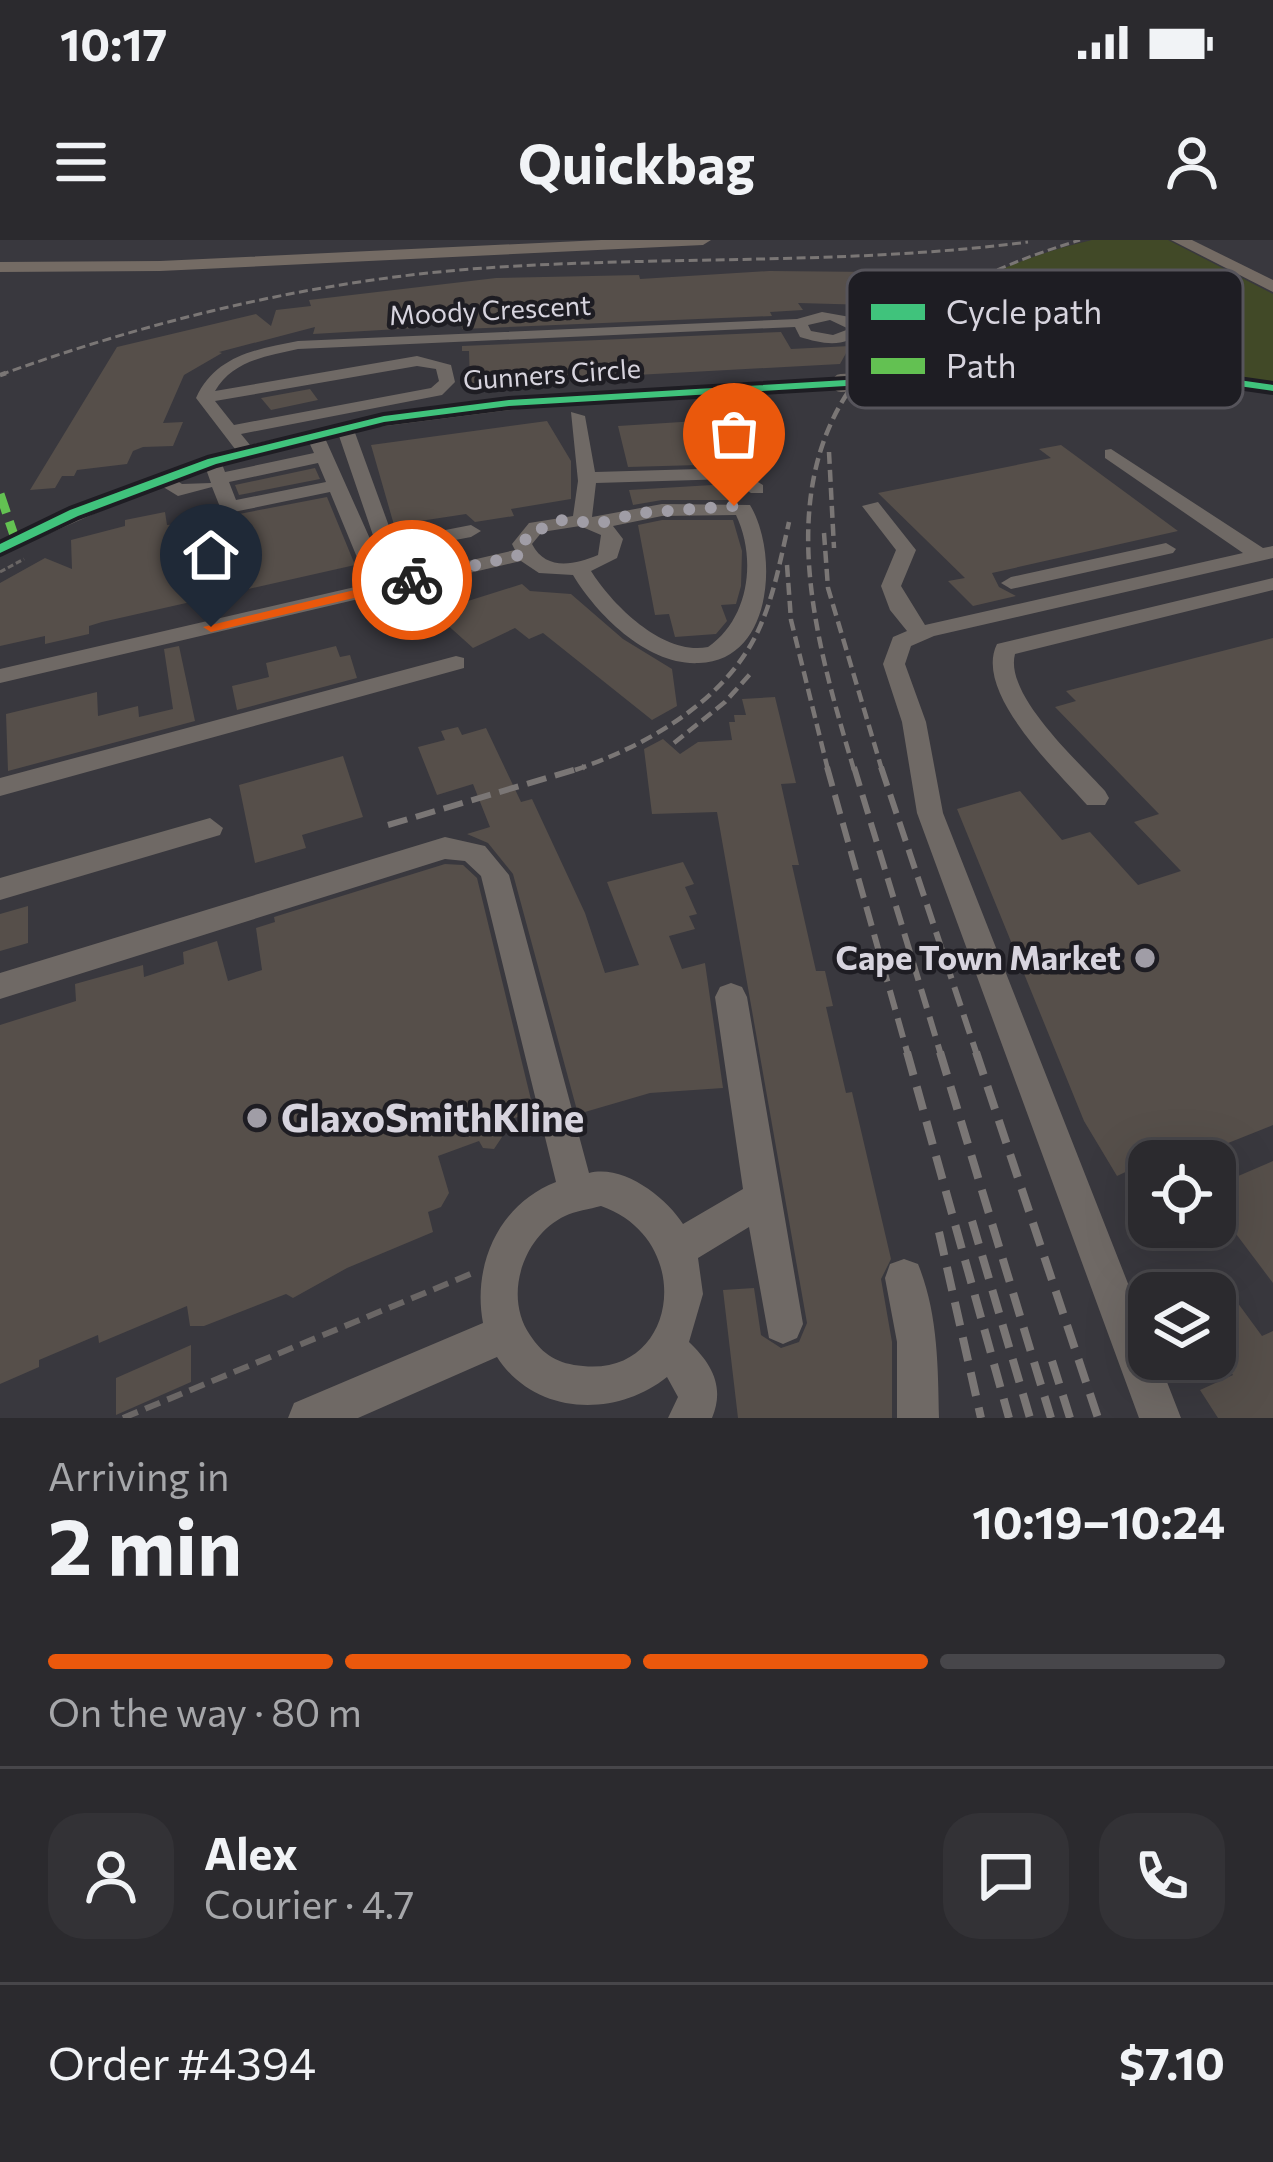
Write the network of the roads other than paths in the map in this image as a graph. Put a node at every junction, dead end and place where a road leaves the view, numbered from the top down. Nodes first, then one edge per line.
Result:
1 (635, 240) edge
2 (703, 240) edge
3 (1182, 240) edge
4 (1199, 240) edge
5 (440, 254) junction
6 (1225, 258) junction
7 (2, 268) edge
8 (1273, 283) edge
9 (800, 323) dead end
10 (399, 350) dead end
11 (348, 357) junction
12 (268, 369) dead end
13 (847, 383) edge
14 (1243, 384) edge
15 (1273, 388) edge
16 (204, 398) junction
17 (577, 416) dead end
18 (344, 427) junction
19 (230, 431) junction
20 (314, 434) junction
21 (246, 451) junction
22 (1111, 454) dead end
23 (324, 456) junction
24 (211, 476) junction
25 (587, 478) junction
26 (336, 485) junction
27 (757, 489) dead end
28 (871, 506) dead end
29 (589, 522) junction
30 (471, 531) dead end
31 (388, 548) junction
32 (0, 549) edge
33 (1266, 553) edge
34 (524, 554) junction
35 (1169, 562) junction
36 (1090, 566) junction
37 (580, 569) junction
38 (1011, 583) dead end
39 (1273, 584) edge
40 (390, 585) junction
41 (1117, 587) junction
42 (1068, 599) junction
43 (1204, 600) junction
44 (1094, 624) junction
45 (920, 633) junction
46 (456, 663) dead end
47 (0, 676) edge
48 (0, 787) edge
49 (1096, 798) dead end
50 (210, 828) dead end
51 (0, 889) edge
52 (0, 986) edge
53 (731, 997) dead end
54 (572, 1171) junction
55 (763, 1198) junction
56 (678, 1248) junction
57 (904, 1278) dead end
58 (783, 1324) dead end
59 (504, 1334) junction
60 (667, 1348) junction
61 (309, 1418) edge
62 (689, 1418) edge
63 (918, 1418) edge
64 (1160, 1418) edge

1 - 5 main road
2 - 5 main road
3 - 6 main road
4 - 6 main road
5 - 7 main road
6 - 8 main road
9 - 11 street, Moody Crescent
10 - 11 street
11 - 12 street
11 - 16 street, Moody Crescent
11 - 16 street, Moody Crescent
11 - 19 street, Moody Crescent
13 - 18 street, Gunners Circle, bridge
14 - 15 street, Gunners Circle, bridge
16 - 19 street
17 - 25 street
18 - 20 street, Gunners Circle
18 - 31 street
19 - 21 street
20 - 21 street, Gunners Circle
20 - 23 street
21 - 24 street, Gunners Circle
22 - 33 street
23 - 24 street
23 - 26 street
24 - 26 street
24 - 32 street
25 - 27 street
25 - 29 street
26 - 40 street
28 - 45 street
29 - 34 street
29 - 37 street
29 - 37 street
30 - 31 street
31 - 40 street
33 - 35 street
34 - 37 street
34 - 40 street
35 - 36 street
35 - 41 street
35 - 43 street
36 - 38 street
36 - 41 street
39 - 43 street
40 - 47 street
41 - 42 street
42 - 44 street
42 - 45 street
43 - 44 street
44 - 49 street
45 - 64 street
46 - 48 street
50 - 51 street
52 - 54 street
53 - 55 street
54 - 56 street
54 - 59 street
55 - 56 street
55 - 58 street
56 - 60 street
57 - 63 street
59 - 60 street
59 - 61 street
60 - 62 street

